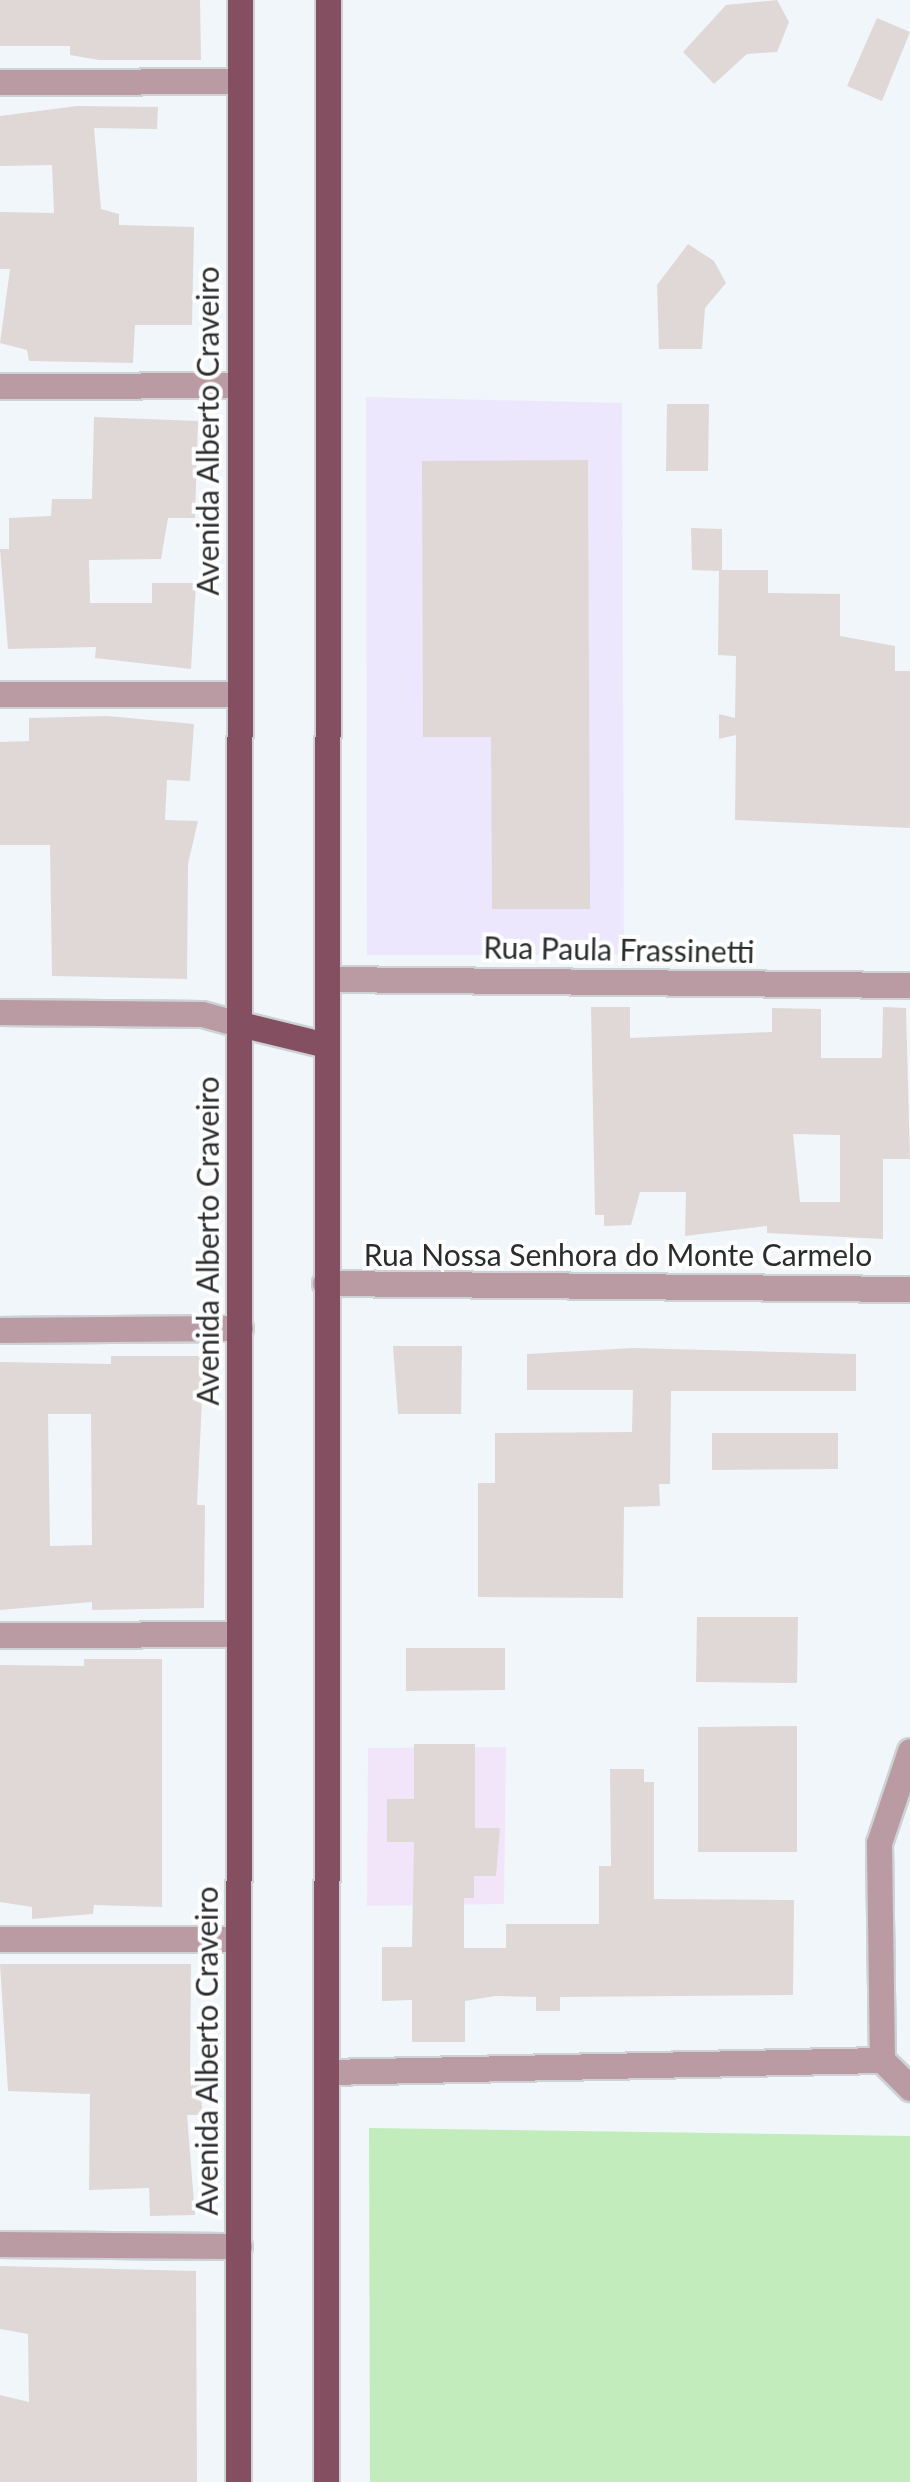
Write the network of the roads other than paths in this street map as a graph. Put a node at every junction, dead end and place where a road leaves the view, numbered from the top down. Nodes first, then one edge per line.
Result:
1 (240, 0) edge
2 (328, 0) edge
3 (239, 81) junction
4 (0, 82) edge
5 (240, 385) junction
6 (0, 386) edge
7 (0, 694) edge
8 (239, 694) junction
9 (326, 978) junction
10 (910, 985) edge
11 (0, 1012) edge
12 (240, 1024) junction
13 (326, 1045) junction
14 (325, 1284) junction
15 (910, 1288) edge
16 (240, 1328) junction
17 (0, 1330) edge
18 (239, 1634) junction
19 (0, 1635) edge
20 (910, 1751) edge
21 (0, 1939) edge
22 (238, 1939) junction
23 (882, 2060) junction
24 (327, 2072) junction
25 (910, 2088) edge
26 (0, 2244) edge
27 (238, 2246) junction
28 (238, 2482) edge
29 (326, 2482) edge

1 - 3 main road, Avenida Alberto Craveiro
2 - 9 main road
3 - 4 street
3 - 5 main road, Avenida Alberto Craveiro
5 - 6 street
5 - 8 main road, Avenida Alberto Craveiro
7 - 8 street
8 - 12 main road, Avenida Alberto Craveiro
9 - 10 street, Rua Paula Frassinetti
9 - 13 main road
11 - 12 street
12 - 13 main road
12 - 16 main road, Avenida Alberto Craveiro
13 - 14 main road
14 - 15 street, Rua Nossa Senhora do Monte Carmelo
14 - 24 main road
16 - 17 street
16 - 18 main road, Avenida Alberto Craveiro
18 - 19 street
18 - 22 main road, Avenida Alberto Craveiro
20 - 23 street
21 - 22 street
22 - 27 main road, Avenida Alberto Craveiro
23 - 24 street
23 - 25 street
24 - 29 main road
26 - 27 street
27 - 28 main road, Avenida Alberto Craveiro

